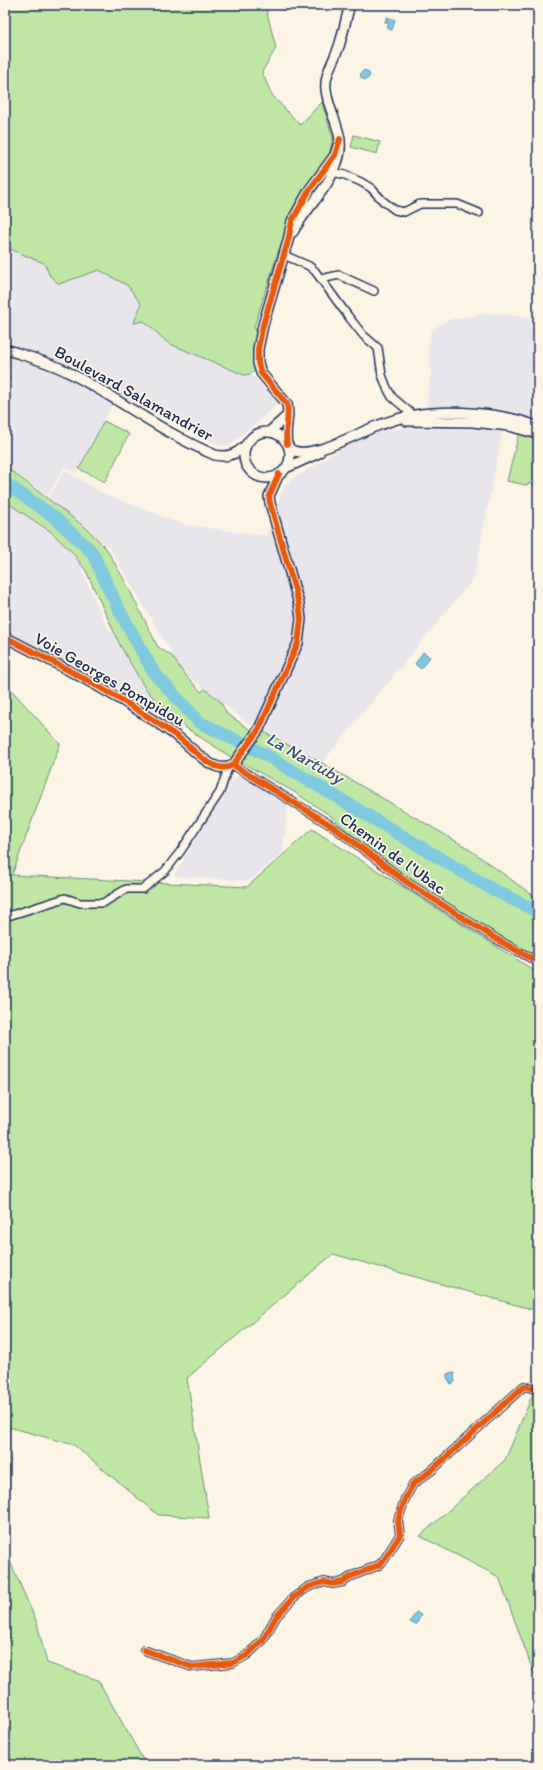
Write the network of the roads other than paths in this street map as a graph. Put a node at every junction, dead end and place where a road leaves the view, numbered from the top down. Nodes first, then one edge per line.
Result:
1 (350, 5) edge
2 (329, 171) junction
3 (479, 213) dead end
4 (284, 255) junction
5 (321, 278) junction
6 (374, 291) dead end
7 (5, 349) edge
8 (469, 414) junction
9 (288, 415) junction
10 (413, 415) junction
11 (461, 422) junction
12 (380, 425) junction
13 (538, 427) edge
14 (269, 432) junction
15 (538, 434) edge
16 (246, 446) junction
17 (288, 446) junction
18 (329, 446) junction
19 (286, 468) junction
20 (279, 474) junction
21 (257, 475) junction
22 (269, 496) junction
23 (5, 637) edge
24 (233, 765) junction
25 (5, 917) edge
26 (538, 962) edge
27 (538, 1390) edge
28 (144, 1650) dead end

1 - 2 street
2 - 3 street
2 - 4 street
4 - 5 street
4 - 9 street
5 - 6 street
5 - 10 street
7 - 16 street, Boulevard Salamandrier
8 - 10 street
8 - 11 street
8 - 13 street
9 - 14 street
9 - 17 street
10 - 12 street
11 - 12 street
11 - 15 street
12 - 18 street
14 - 16 street
14 - 17 street
16 - 21 street
17 - 18 street
17 - 19 street
18 - 19 street
19 - 20 street
20 - 21 street
20 - 22 street
21 - 22 street
22 - 24 street
23 - 24 street, Voie Georges Pompidou
24 - 25 street
24 - 26 street, Chemin de l'Ubac
27 - 28 street

